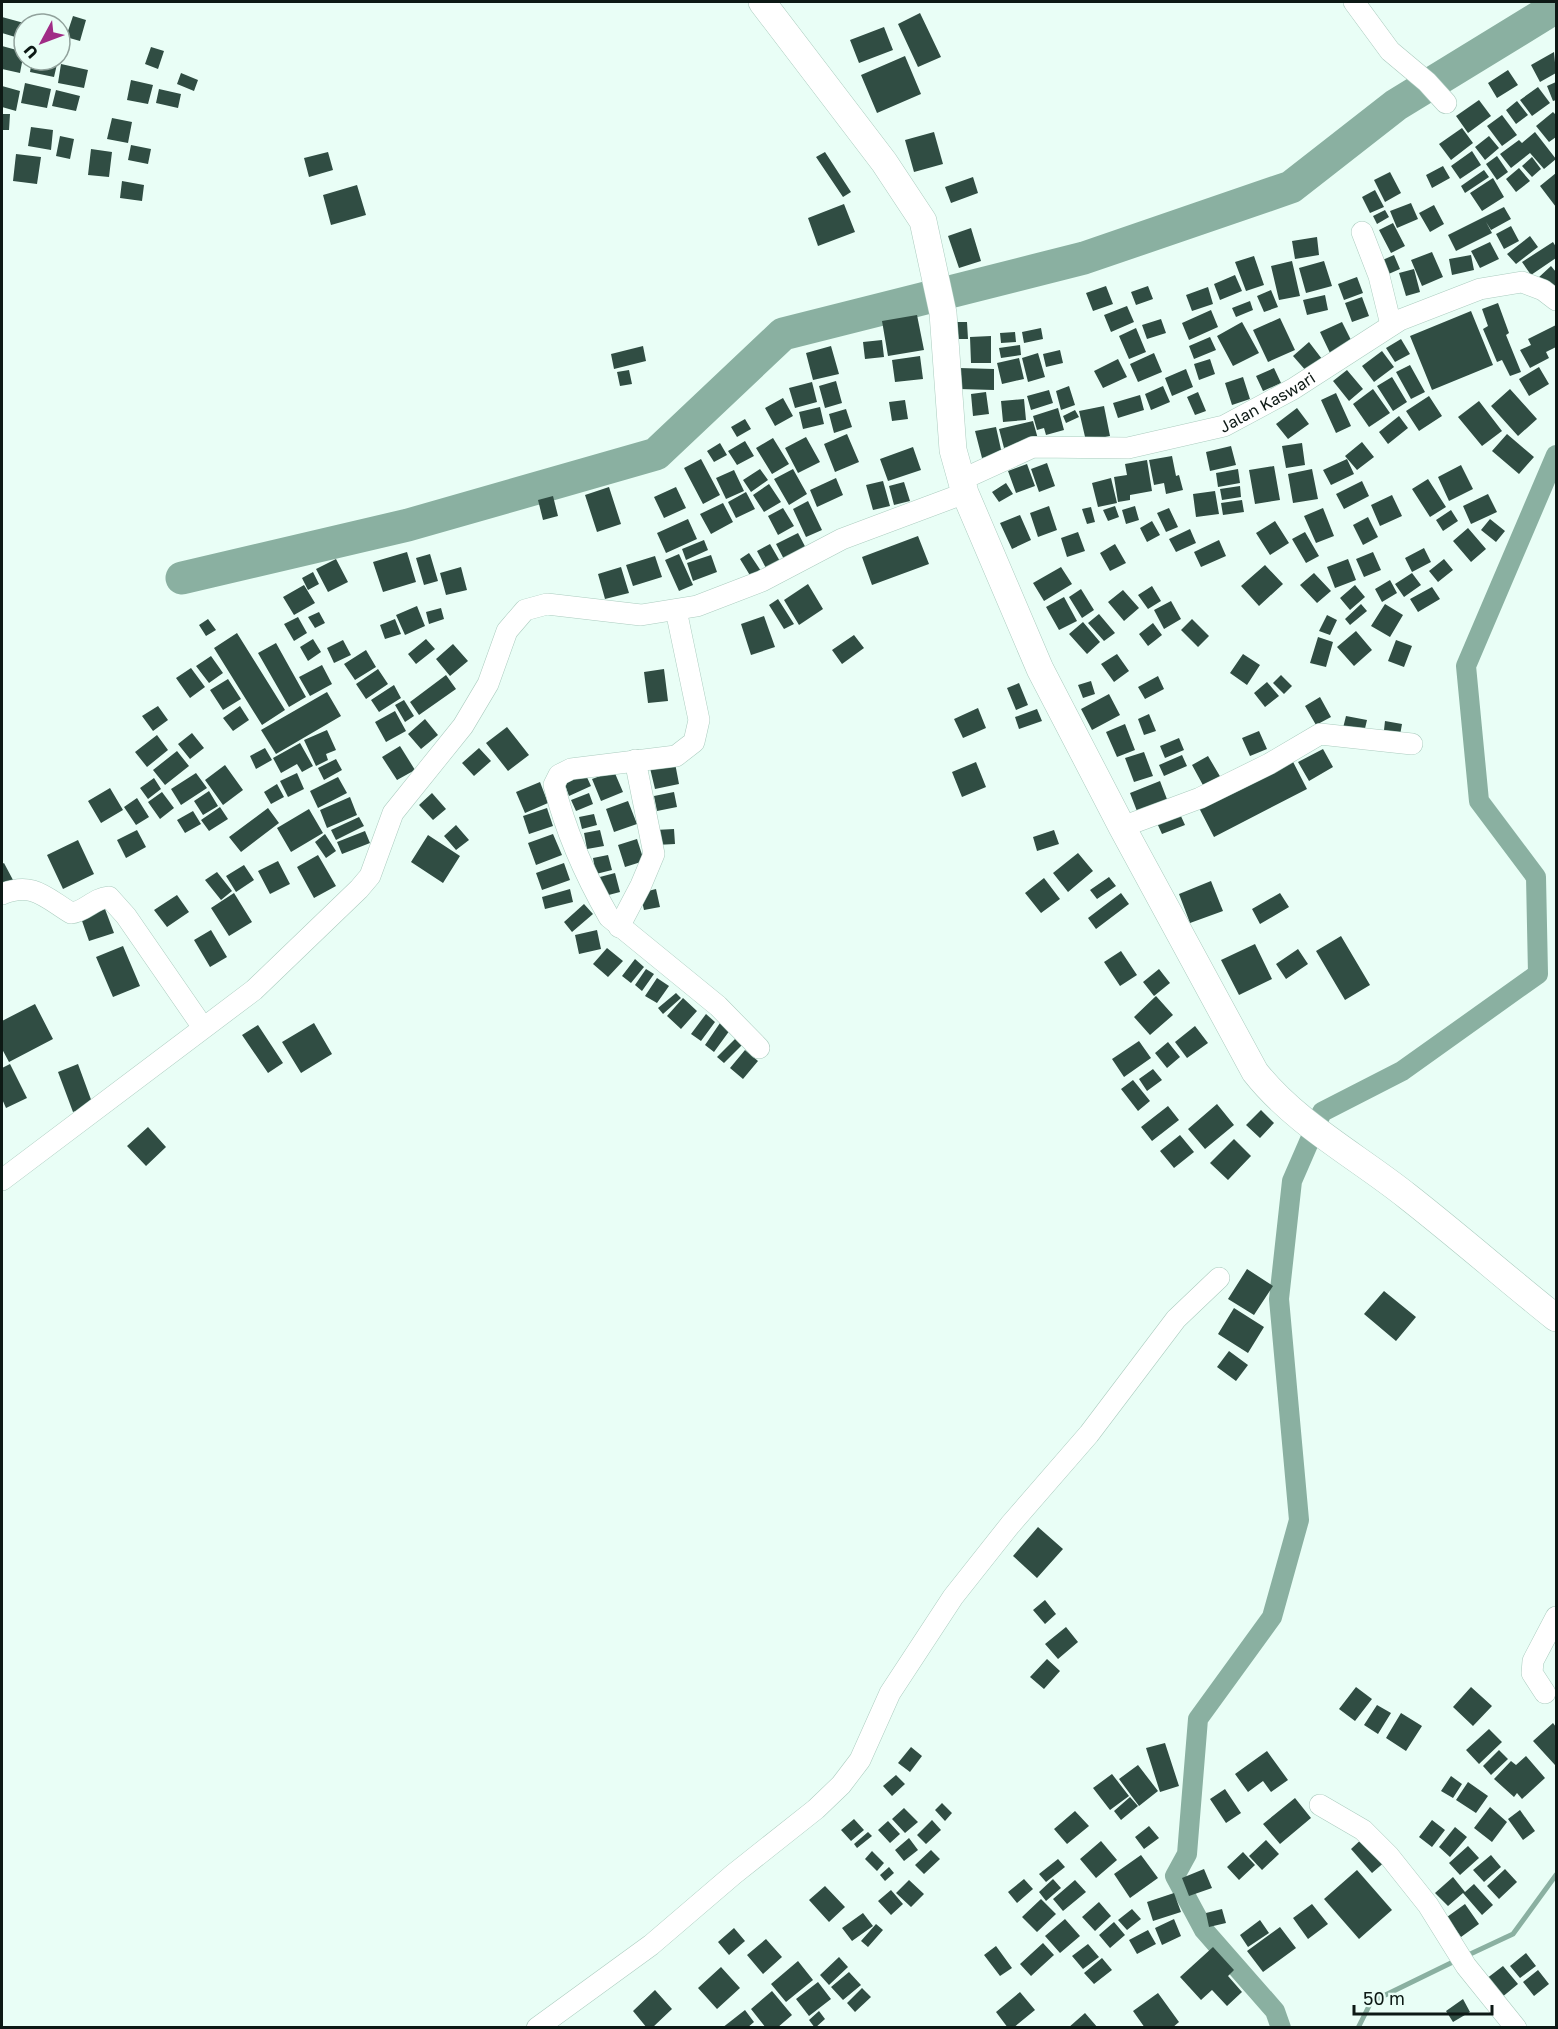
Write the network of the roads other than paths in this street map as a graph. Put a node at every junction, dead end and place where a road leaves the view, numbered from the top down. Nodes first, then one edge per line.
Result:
1 (762, 2) edge
2 (1354, 2) edge
3 (1436, 92) dead end
4 (1362, 232) dead end
5 (1557, 300) edge
6 (1391, 325) junction
7 (963, 487) junction
8 (676, 610) junction
9 (1412, 744) dead end
10 (635, 760) junction
11 (1122, 827) junction
12 (2, 894) edge
13 (619, 927) junction
14 (202, 1026) junction
15 (759, 1048) dead end
16 (2, 1180) edge
17 (1219, 1278) dead end
18 (1557, 1318) edge
19 (1557, 1617) edge
20 (1545, 1693) dead end
21 (1320, 1805) dead end
22 (537, 2028) edge
23 (1516, 2028) edge

1 - 7 main road
2 - 3 street
4 - 6 street
5 - 6 street, Jalan Kaswari
6 - 7 street, Jalan Kaswari
7 - 8 street, Jalan Kaswari
7 - 11 main road
8 - 10 street
8 - 14 street, Jalan Kaswari
9 - 11 street
10 - 13 street
10 - 13 street
11 - 18 main road
12 - 14 street
13 - 15 street
14 - 16 street, Jalan Kaswari
17 - 22 street
19 - 20 street
21 - 23 street

